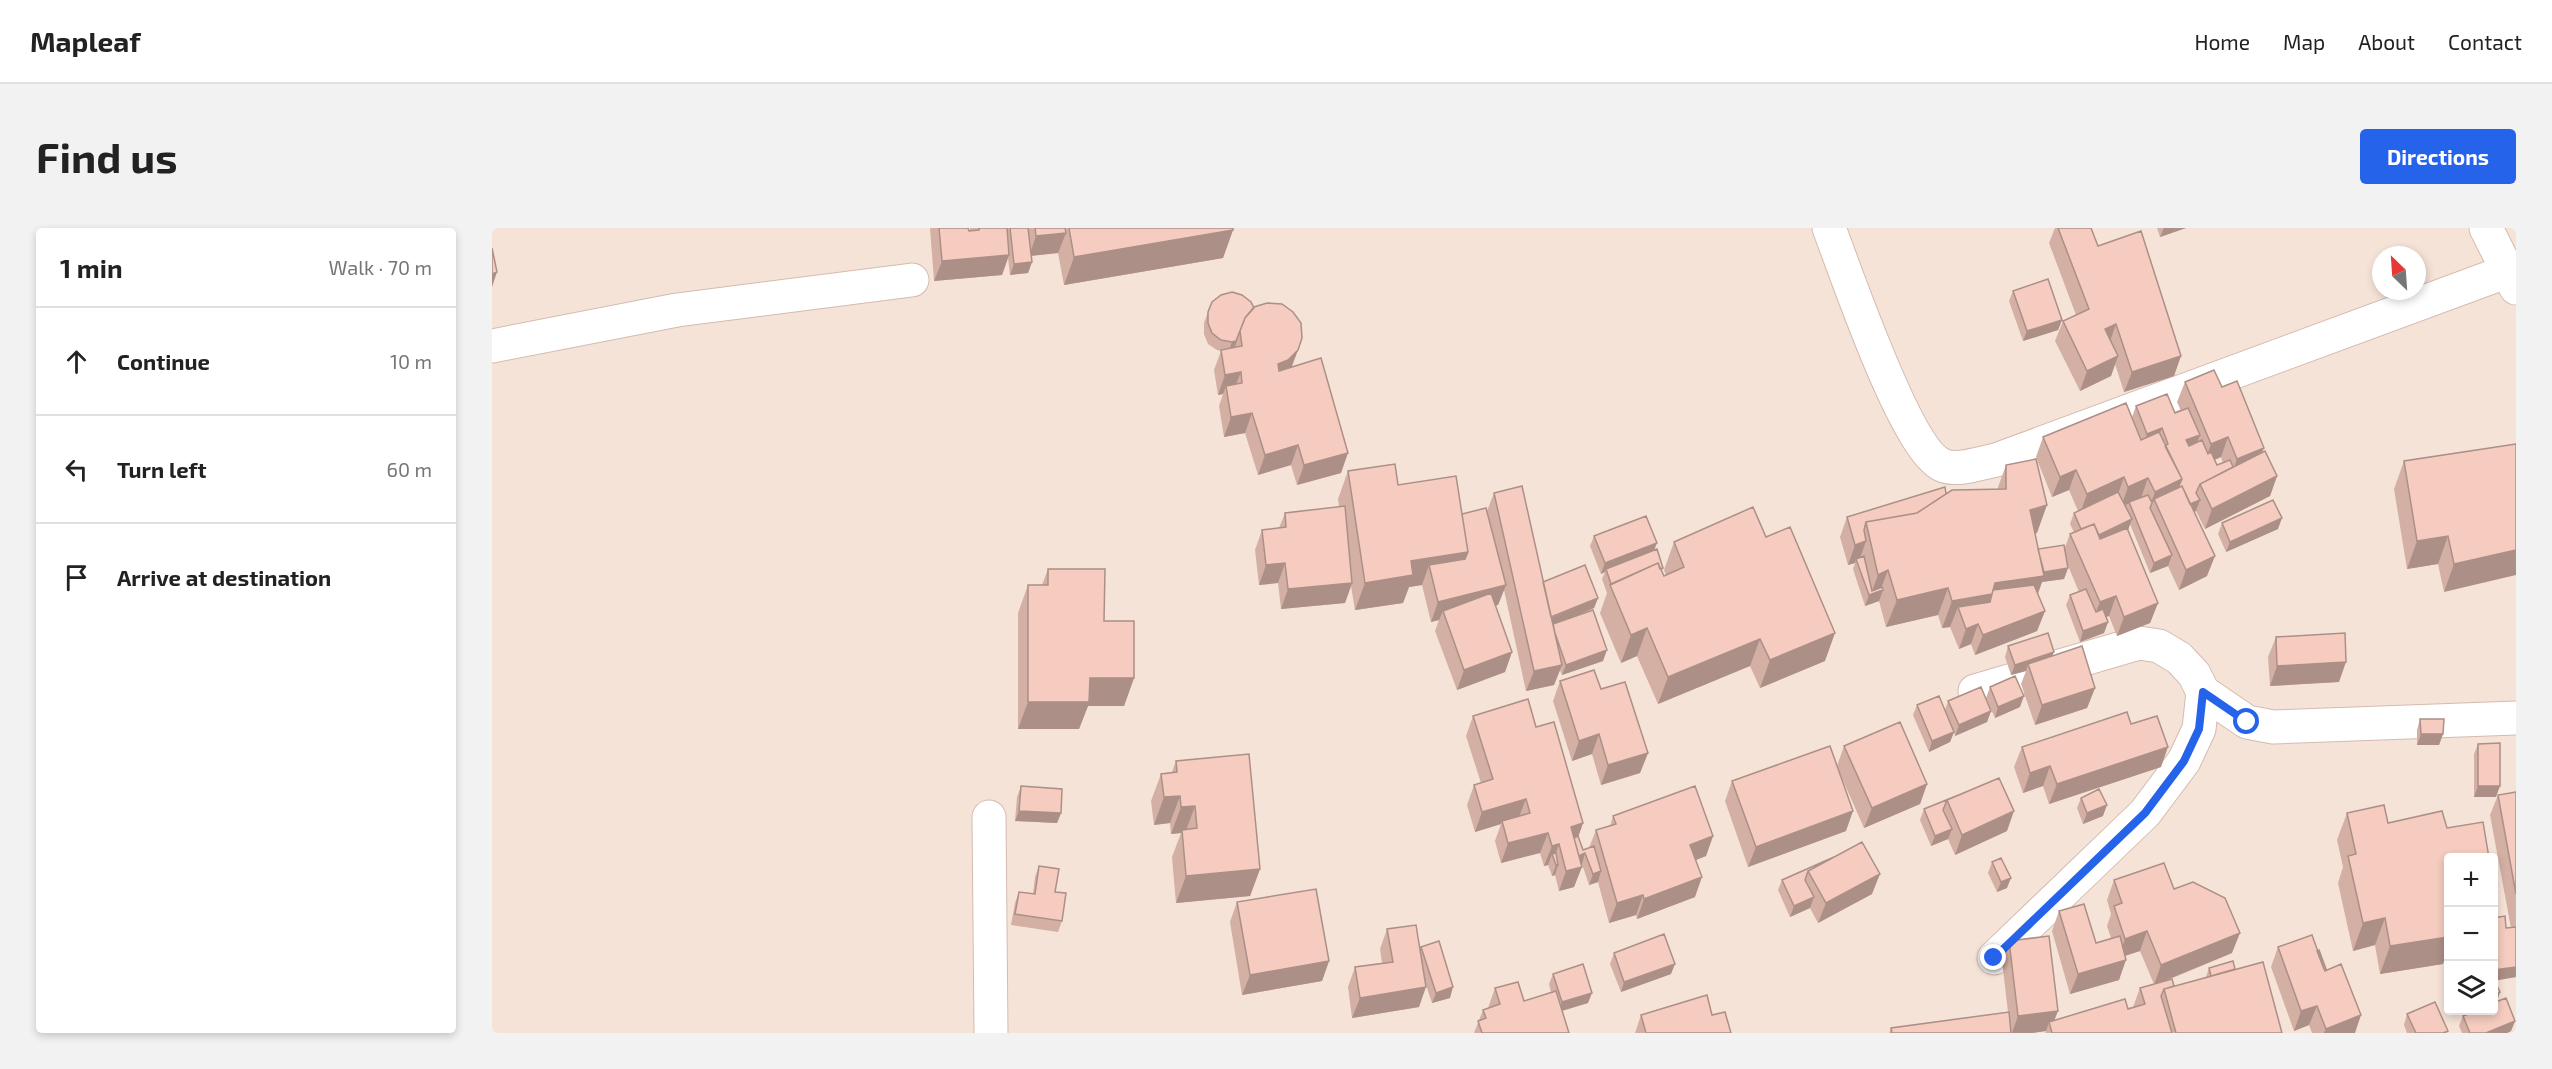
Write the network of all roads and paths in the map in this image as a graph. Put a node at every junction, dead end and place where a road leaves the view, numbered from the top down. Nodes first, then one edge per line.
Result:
1 (1829, 228) edge
2 (2486, 228) edge
3 (912, 280) dead end
4 (2512, 280) edge
5 (492, 346) edge
6 (1975, 691) edge
7 (2203, 692) junction
8 (2516, 718) edge
9 (989, 817) dead end
10 (1994, 958) dead end
11 (992, 1033) edge

1 - 4 street
2 - 4 street
3 - 5 street
6 - 7 street
7 - 8 street
7 - 10 street
9 - 11 street

